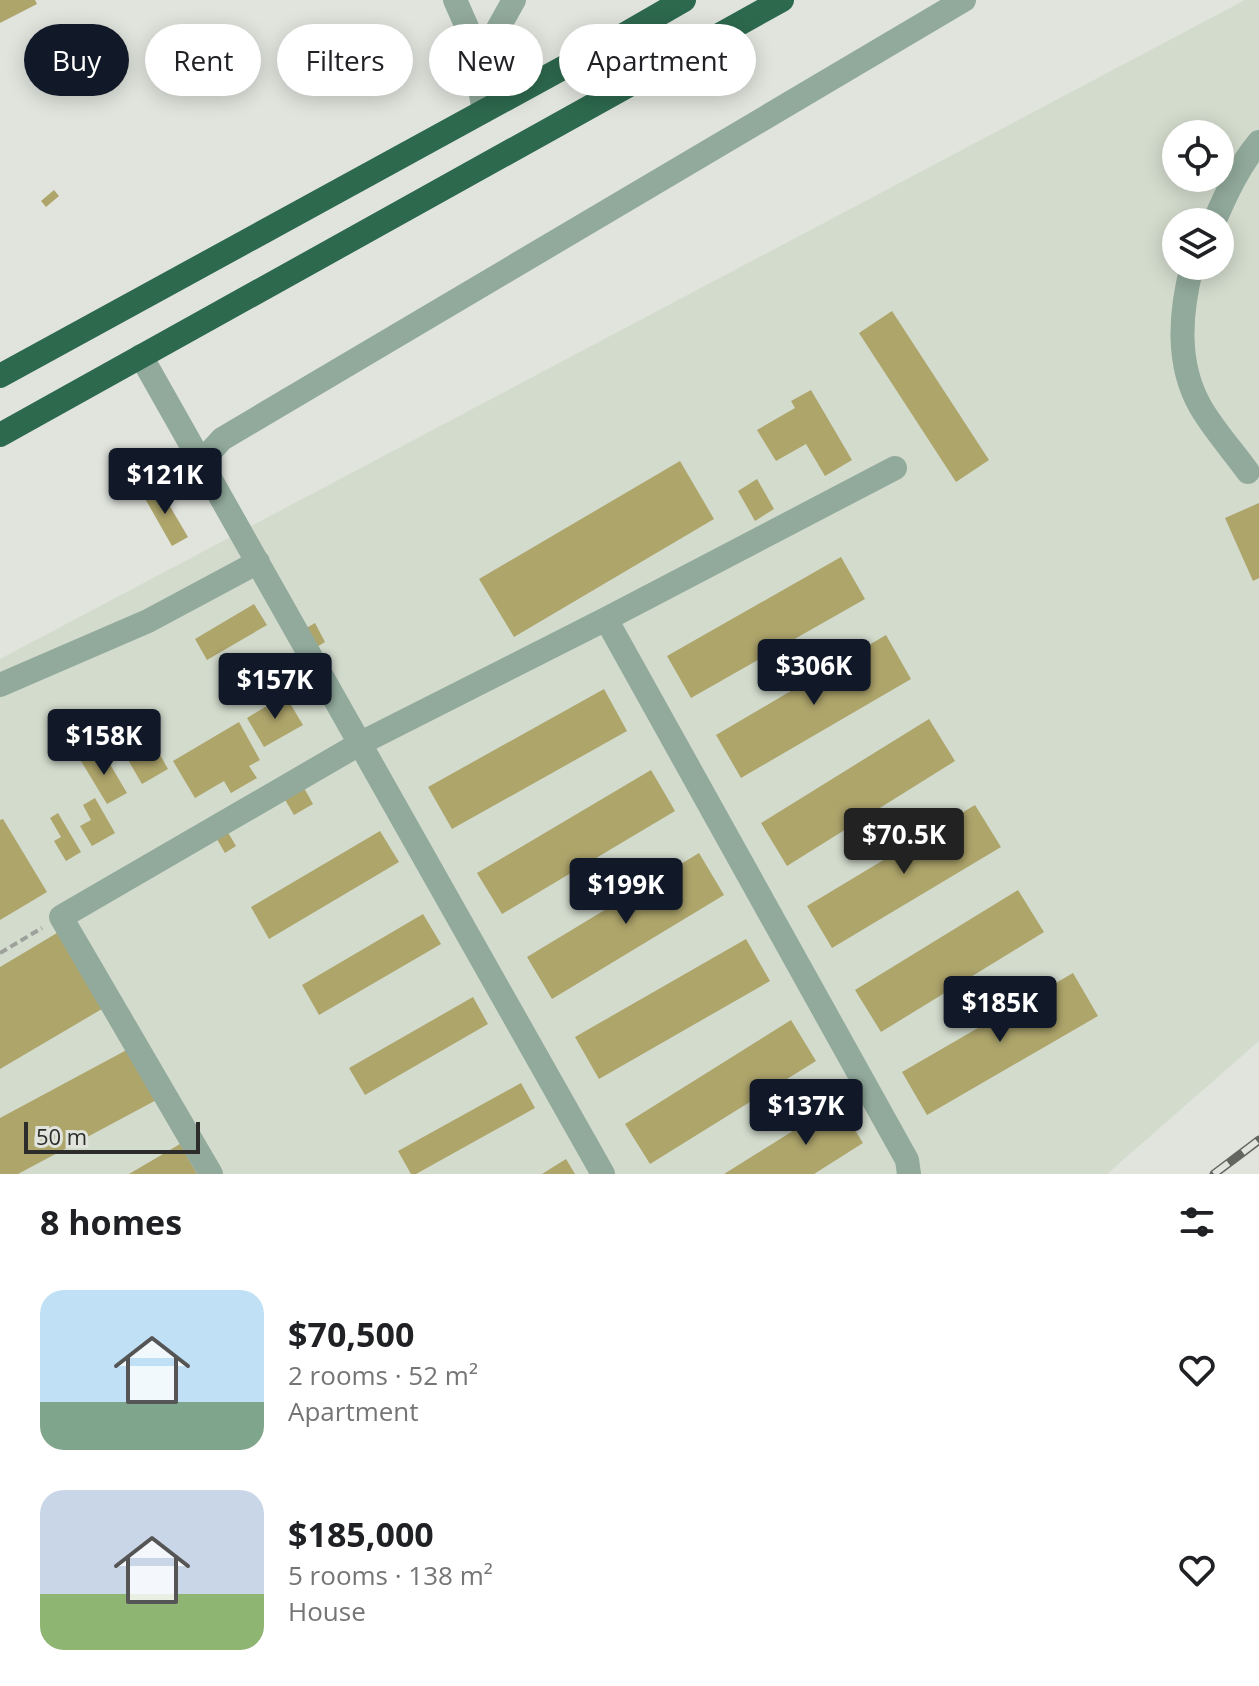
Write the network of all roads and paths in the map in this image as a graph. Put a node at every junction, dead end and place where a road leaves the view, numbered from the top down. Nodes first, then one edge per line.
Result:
1 (455, 0) edge
2 (514, 0) edge
3 (684, 0) edge
4 (782, 0) edge
5 (964, 0) edge
6 (466, 24) edge
7 (501, 24) edge
8 (481, 96) edge
9 (484, 111) junction
10 (1259, 142) edge
11 (1220, 208) edge
12 (1189, 280) edge
13 (141, 356) junction
14 (0, 376) edge
15 (0, 435) edge
16 (201, 462) junction
17 (895, 468) dead end
18 (1248, 472) dead end
19 (258, 562) junction
20 (606, 619) junction
21 (0, 685) edge
22 (361, 743) junction
23 (61, 917) junction
24 (0, 953) edge
25 (211, 1174) edge
26 (603, 1174) edge
27 (909, 1174) edge

1 - 6 street
2 - 7 street
3 - 9 highway
4 - 13 highway
5 - 16 street
8 - 9 street
9 - 14 highway
10 - 11 street
12 - 18 street
13 - 15 highway
13 - 16 street
16 - 19 street
17 - 20 street
19 - 21 street
19 - 22 street
20 - 22 street
20 - 27 street
22 - 23 street
22 - 26 street
23 - 24 path
23 - 25 street

